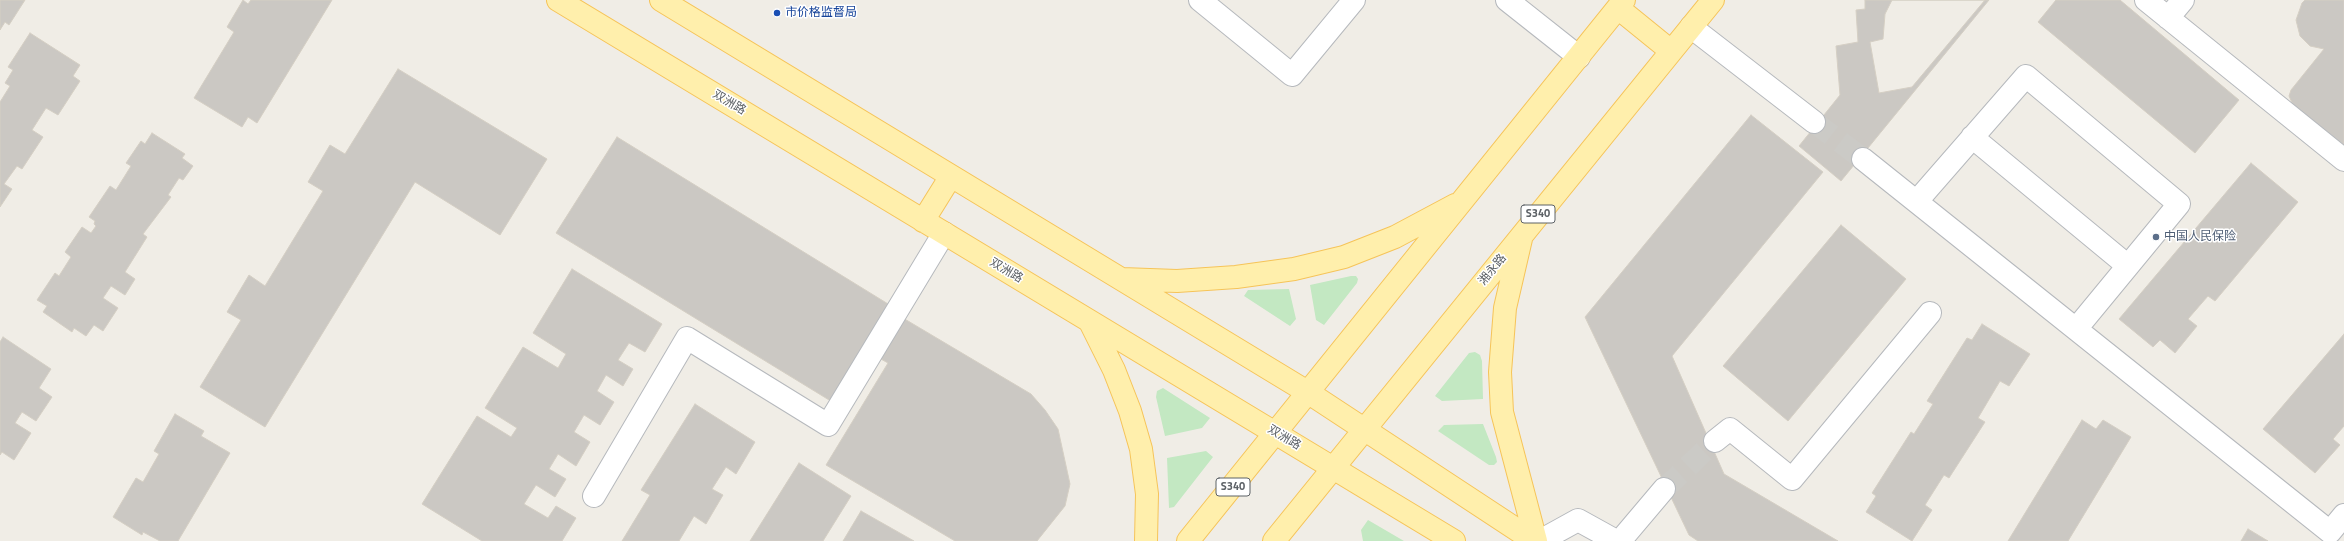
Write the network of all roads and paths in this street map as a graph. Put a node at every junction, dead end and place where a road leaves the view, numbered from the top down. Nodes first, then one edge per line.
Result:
1 (558, 0) edge
2 (661, 0) edge
3 (1200, 0) edge
4 (1354, 0) edge
5 (1508, 0) edge
6 (1712, 0) edge
7 (2146, 0) edge
8 (2183, 0) edge
9 (1616, 3) edge
10 (2168, 18) junction
11 (1691, 26) junction
12 (1671, 51) junction
13 (1579, 57) junction
14 (1814, 122) tunnel mouth
15 (1972, 137) junction
16 (1863, 159) tunnel mouth
17 (2344, 160) edge
18 (951, 176) junction
19 (1463, 201) junction
20 (1917, 201) junction
21 (923, 221) junction
22 (944, 233) junction
23 (1522, 233) junction
24 (2128, 266) junction
25 (1120, 279) junction
26 (1930, 313) dead end
27 (1090, 322) junction
28 (2076, 329) junction
29 (1309, 393) junction
30 (1365, 429) junction
31 (1277, 433) junction
32 (1715, 441) tunnel mouth
33 (1333, 468) junction
34 (1664, 489) tunnel mouth
35 (594, 496) dead end
36 (2344, 515) edge
37 (1146, 541) edge
38 (1188, 541) edge
39 (1274, 541) edge
40 (1454, 541) edge
41 (1535, 541) edge
42 (1540, 541) edge
43 (1616, 541) edge
44 (1620, 541) edge

1 - 21 main road, 双洲路
2 - 18 main road
3 - 4 lane
5 - 13 lane
6 - 11 main road, 湘永路 / S340
7 - 10 lane
8 - 10 lane
9 - 12 main road
9 - 13 main road, S340
10 - 17 lane
11 - 12 main road, 湘永路 / S340
11 - 14 lane
12 - 23 main road, 湘永路 / S340
13 - 19 main road, S340
15 - 20 lane
15 - 24 lane
15 - 24 lane
16 - 20 lane
18 - 21 main road
18 - 25 main road
19 - 25 main road
19 - 29 main road, S340
20 - 28 lane
21 - 22 main road, 双洲路
22 - 27 main road, 双洲路
22 - 35 lane
23 - 30 main road, 湘永路 / S340
23 - 41 main road
24 - 28 lane
25 - 29 main road
26 - 32 lane
27 - 31 main road, 双洲路
27 - 37 main road
28 - 36 lane
29 - 30 main road
29 - 31 main road, S340
30 - 33 main road, 湘永路 / S340
30 - 41 main road
31 - 33 main road, 双洲路
31 - 38 main road, S340
33 - 39 main road, 湘永路 / S340
33 - 40 main road, 双洲路
34 - 44 lane
42 - 43 lane

